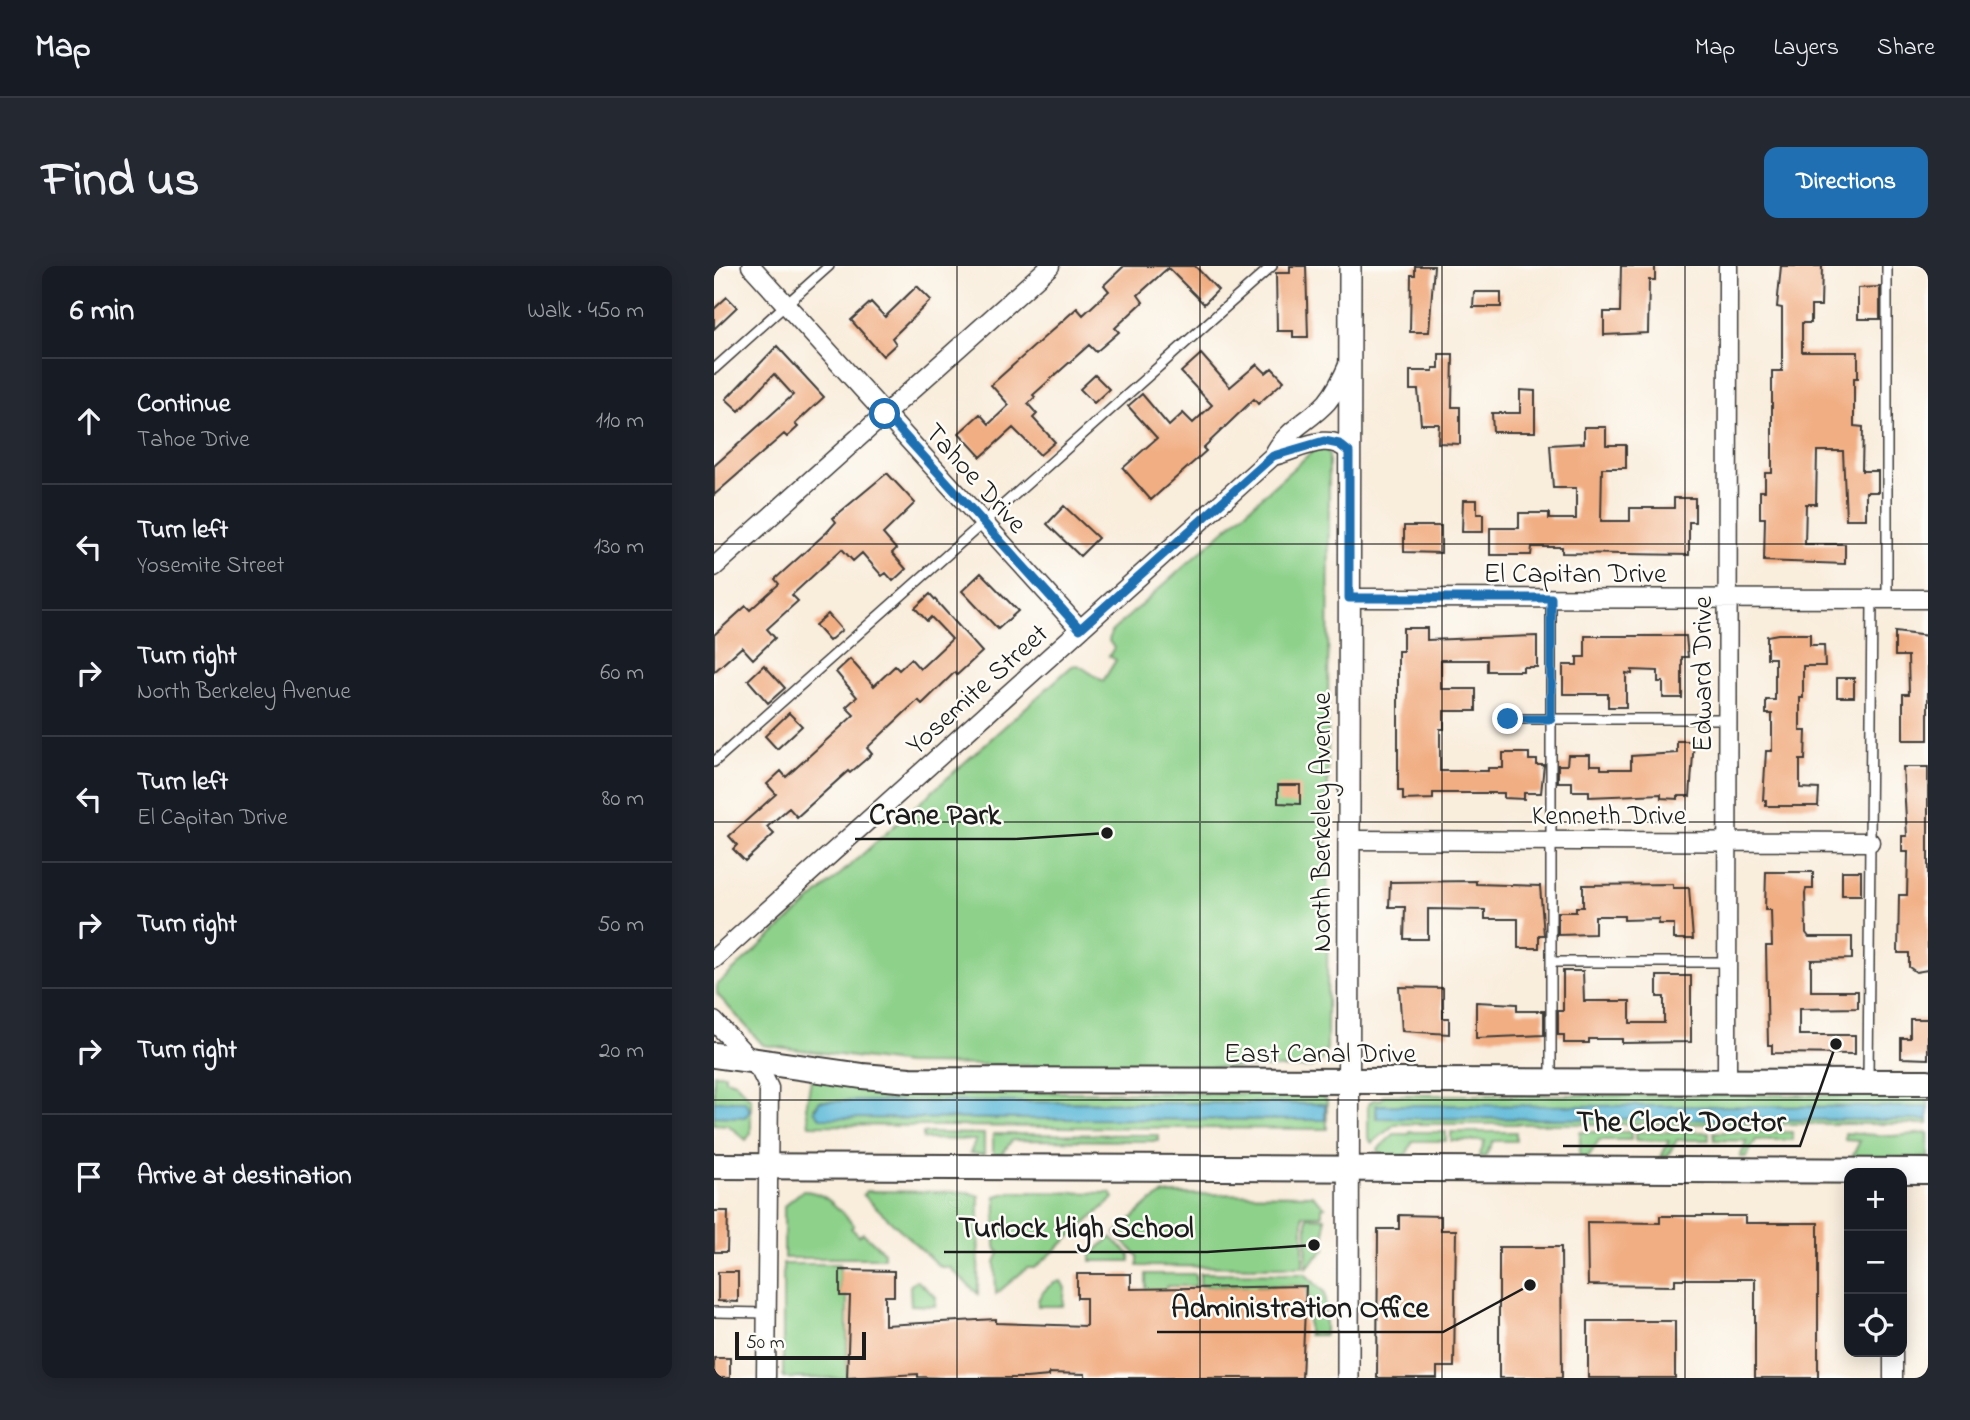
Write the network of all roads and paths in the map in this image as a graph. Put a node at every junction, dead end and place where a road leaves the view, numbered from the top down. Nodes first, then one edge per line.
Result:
1 (751, 266) edge
2 (829, 266) edge
3 (1050, 266) edge
4 (1272, 266) edge
5 (1350, 266) edge
6 (1728, 266) edge
7 (1887, 266) edge
8 (786, 305) junction
9 (1350, 361) junction
10 (714, 369) edge
11 (885, 414) junction
12 (1349, 452) junction
13 (1273, 456) junction
14 (983, 522) junction
15 (714, 567) edge
16 (1349, 598) junction
17 (1551, 598) junction
18 (1727, 598) junction
19 (1880, 599) junction
20 (1928, 599) edge
21 (1080, 629) junction
22 (1508, 719) dead end
23 (1551, 719) junction
24 (1727, 719) junction
25 (714, 762) edge
26 (1349, 840) junction
27 (1551, 840) junction
28 (1727, 841) junction
29 (1870, 842) junction
30 (714, 959) edge
31 (1551, 962) junction
32 (1727, 962) junction
33 (714, 1021) edge
34 (714, 1055) edge
35 (751, 1059) junction
36 (1348, 1082) junction
37 (1551, 1082) junction
38 (1727, 1082) junction
39 (1867, 1082) junction
40 (1928, 1082) edge
41 (714, 1166) edge
42 (768, 1167) junction
43 (1348, 1171) junction
44 (1928, 1171) edge
45 (1844, 1172) edge
46 (1907, 1172) edge
47 (714, 1312) edge
48 (766, 1313) junction
49 (1893, 1357) edge
50 (766, 1378) edge
51 (1348, 1378) edge
52 (1893, 1378) edge

1 - 8 street, Tahoe Drive
2 - 8 lane
3 - 11 street
4 - 14 lane
5 - 9 street, North Berkeley Avenue
6 - 18 street, Edward Drive
7 - 19 lane
8 - 10 lane
8 - 11 street, Tahoe Drive
9 - 12 street, North Berkeley Avenue
9 - 13 street, Yosemite Street
11 - 14 street, Tahoe Drive
11 - 15 street
12 - 13 street, Yosemite Street
12 - 16 street, North Berkeley Avenue
13 - 21 street, Yosemite Street
14 - 21 street, Tahoe Drive
14 - 25 lane
16 - 17 street, El Capitan Drive
16 - 26 street, North Berkeley Avenue
17 - 18 street, El Capitan Drive
17 - 23 lane
18 - 19 street, El Capitan Drive
18 - 24 street, Edward Drive
19 - 20 street, El Capitan Drive
19 - 29 lane
21 - 30 street, Yosemite Street
22 - 23 lane
23 - 24 lane
23 - 27 lane
24 - 28 street, Edward Drive
26 - 27 street, Kenneth Drive
26 - 36 street, North Berkeley Avenue
27 - 28 street, Kenneth Drive
27 - 31 lane
28 - 29 street, Kenneth Drive
28 - 32 street, Edward Drive
29 - 39 lane
31 - 32 lane
31 - 37 lane
32 - 38 street, Edward Drive
33 - 35 street
34 - 35 main road, East Canal Drive
35 - 36 main road, East Canal Drive
35 - 42 street
36 - 37 main road, East Canal Drive
36 - 43 street, North Berkeley Avenue
37 - 38 main road, East Canal Drive
38 - 39 main road, East Canal Drive
39 - 40 main road, East Canal Drive
41 - 42 main road
42 - 43 main road
42 - 48 street
43 - 45 main road
43 - 51 street, North Berkeley Avenue
44 - 46 main road
47 - 48 lane
48 - 50 street
49 - 52 street

